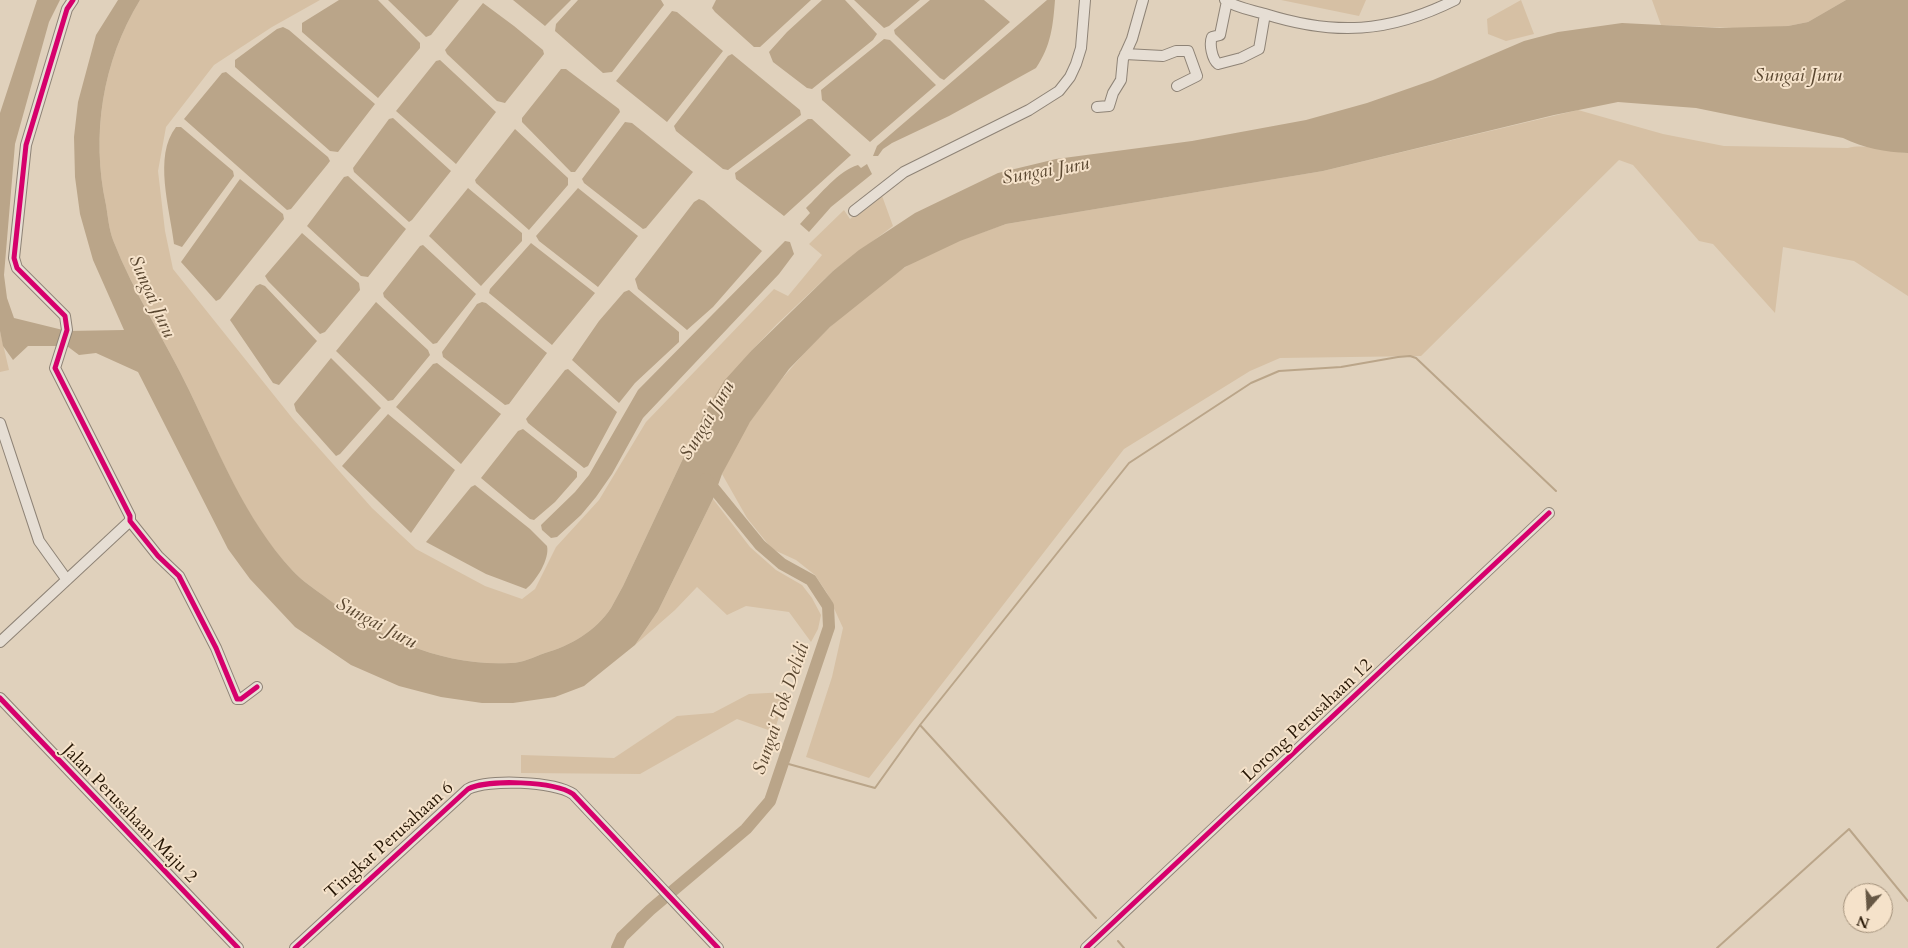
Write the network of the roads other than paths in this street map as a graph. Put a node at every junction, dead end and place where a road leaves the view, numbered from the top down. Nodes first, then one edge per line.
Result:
1 (74, 0) edge
2 (1085, 0) edge
3 (1143, 0) edge
4 (1226, 0) edge
5 (1455, 0) edge
6 (1265, 14) junction
7 (1125, 54) junction
8 (1177, 86) dead end
9 (1097, 107) dead end
10 (854, 211) dead end
11 (0, 422) edge
12 (1550, 514) dead end
13 (130, 521) junction
14 (67, 580) junction
15 (0, 642) edge
16 (257, 687) dead end
17 (0, 698) edge
18 (238, 948) edge
19 (294, 948) edge
20 (718, 948) edge
21 (1086, 948) edge

1 - 13 street
2 - 10 street
3 - 7 street
4 - 6 street
4 - 6 street
5 - 6 street
7 - 8 street
7 - 9 street
11 - 14 street
12 - 21 street, Lorong Perusahaan 12
13 - 14 street
13 - 16 street
14 - 15 street
17 - 18 street, Jalan Perusahaan Maju 2
19 - 20 street, Tingkat Perusahaan 6

